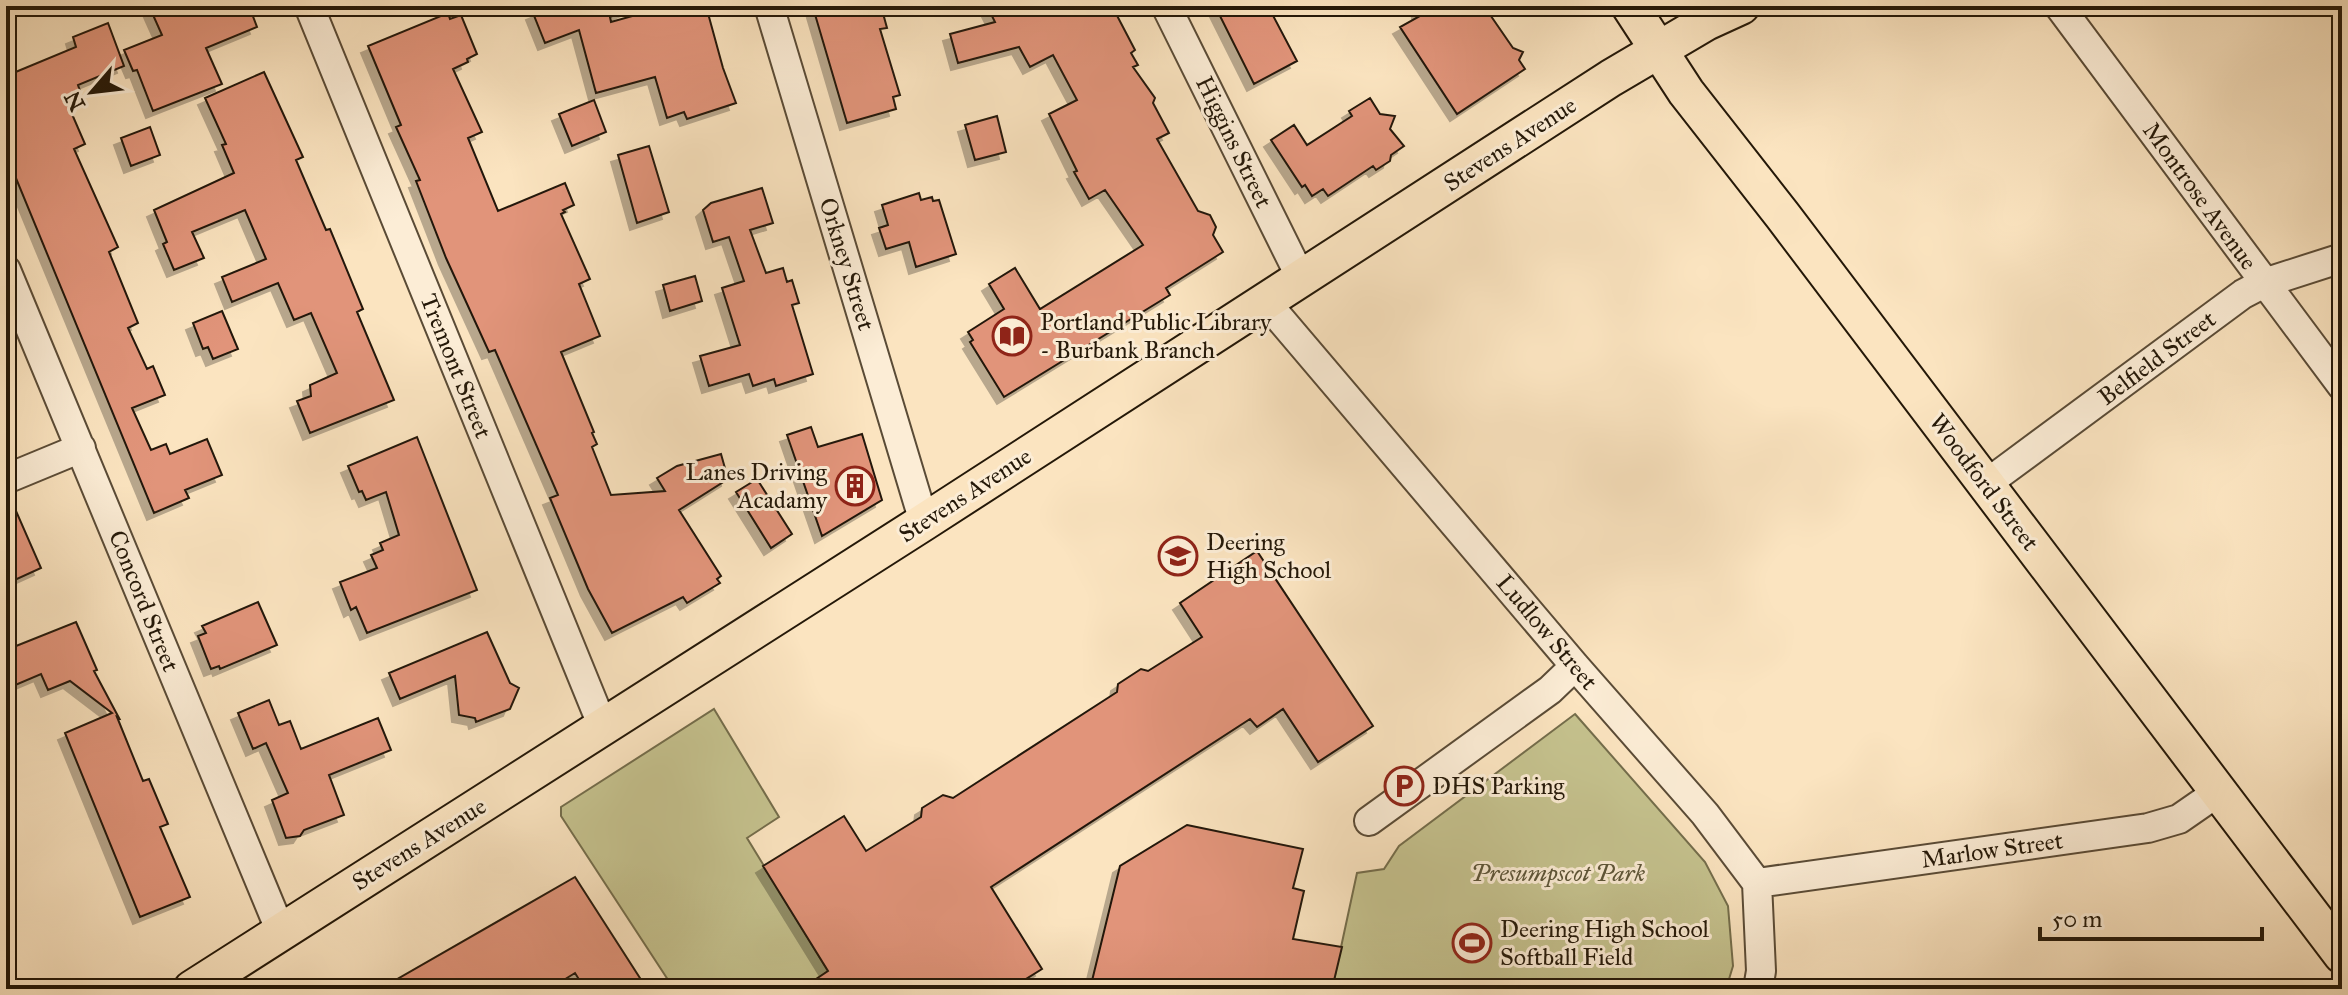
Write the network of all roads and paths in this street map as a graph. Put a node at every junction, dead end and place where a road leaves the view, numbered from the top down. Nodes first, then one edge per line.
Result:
1 (309, 6) edge
2 (769, 6) edge
3 (1166, 6) edge
4 (1630, 6) edge
5 (1741, 6) edge
6 (2059, 6) edge
7 (1659, 50) junction
8 (2342, 258) edge
9 (6, 270) edge
10 (1301, 278) junction
11 (2264, 283) junction
12 (1265, 301) junction
13 (2342, 386) edge
14 (81, 448) junction
15 (6, 479) edge
16 (1986, 484) junction
17 (924, 522) junction
18 (1575, 666) junction
19 (603, 727) junction
20 (2218, 792) junction
21 (1369, 821) dead end
22 (1757, 883) junction
23 (281, 932) junction
24 (2342, 955) edge
25 (192, 989) edge
26 (1758, 989) edge

1 - 19 street, Tremont Street
2 - 17 street, Orkney Street
3 - 10 street, Higgins Street
4 - 7 main road, Woodford Street
5 - 7 main road, Stevens Avenue
6 - 11 street, Montrose Avenue
7 - 10 main road, Stevens Avenue
7 - 16 main road, Woodford Street
8 - 11 street, Belfield Street
9 - 14 street, Concord Street
10 - 12 main road, Stevens Avenue
11 - 13 street, Montrose Avenue
11 - 16 street, Belfield Street
12 - 17 main road, Stevens Avenue
12 - 18 street, Ludlow Street
14 - 15 street
14 - 23 street, Concord Street
16 - 20 main road, Woodford Street
17 - 19 main road, Stevens Avenue
18 - 21 street
18 - 22 street, Ludlow Street
19 - 23 main road, Stevens Avenue
20 - 22 street, Marlow Street
20 - 24 main road, Woodford Street
22 - 26 street
23 - 25 main road, Stevens Avenue

